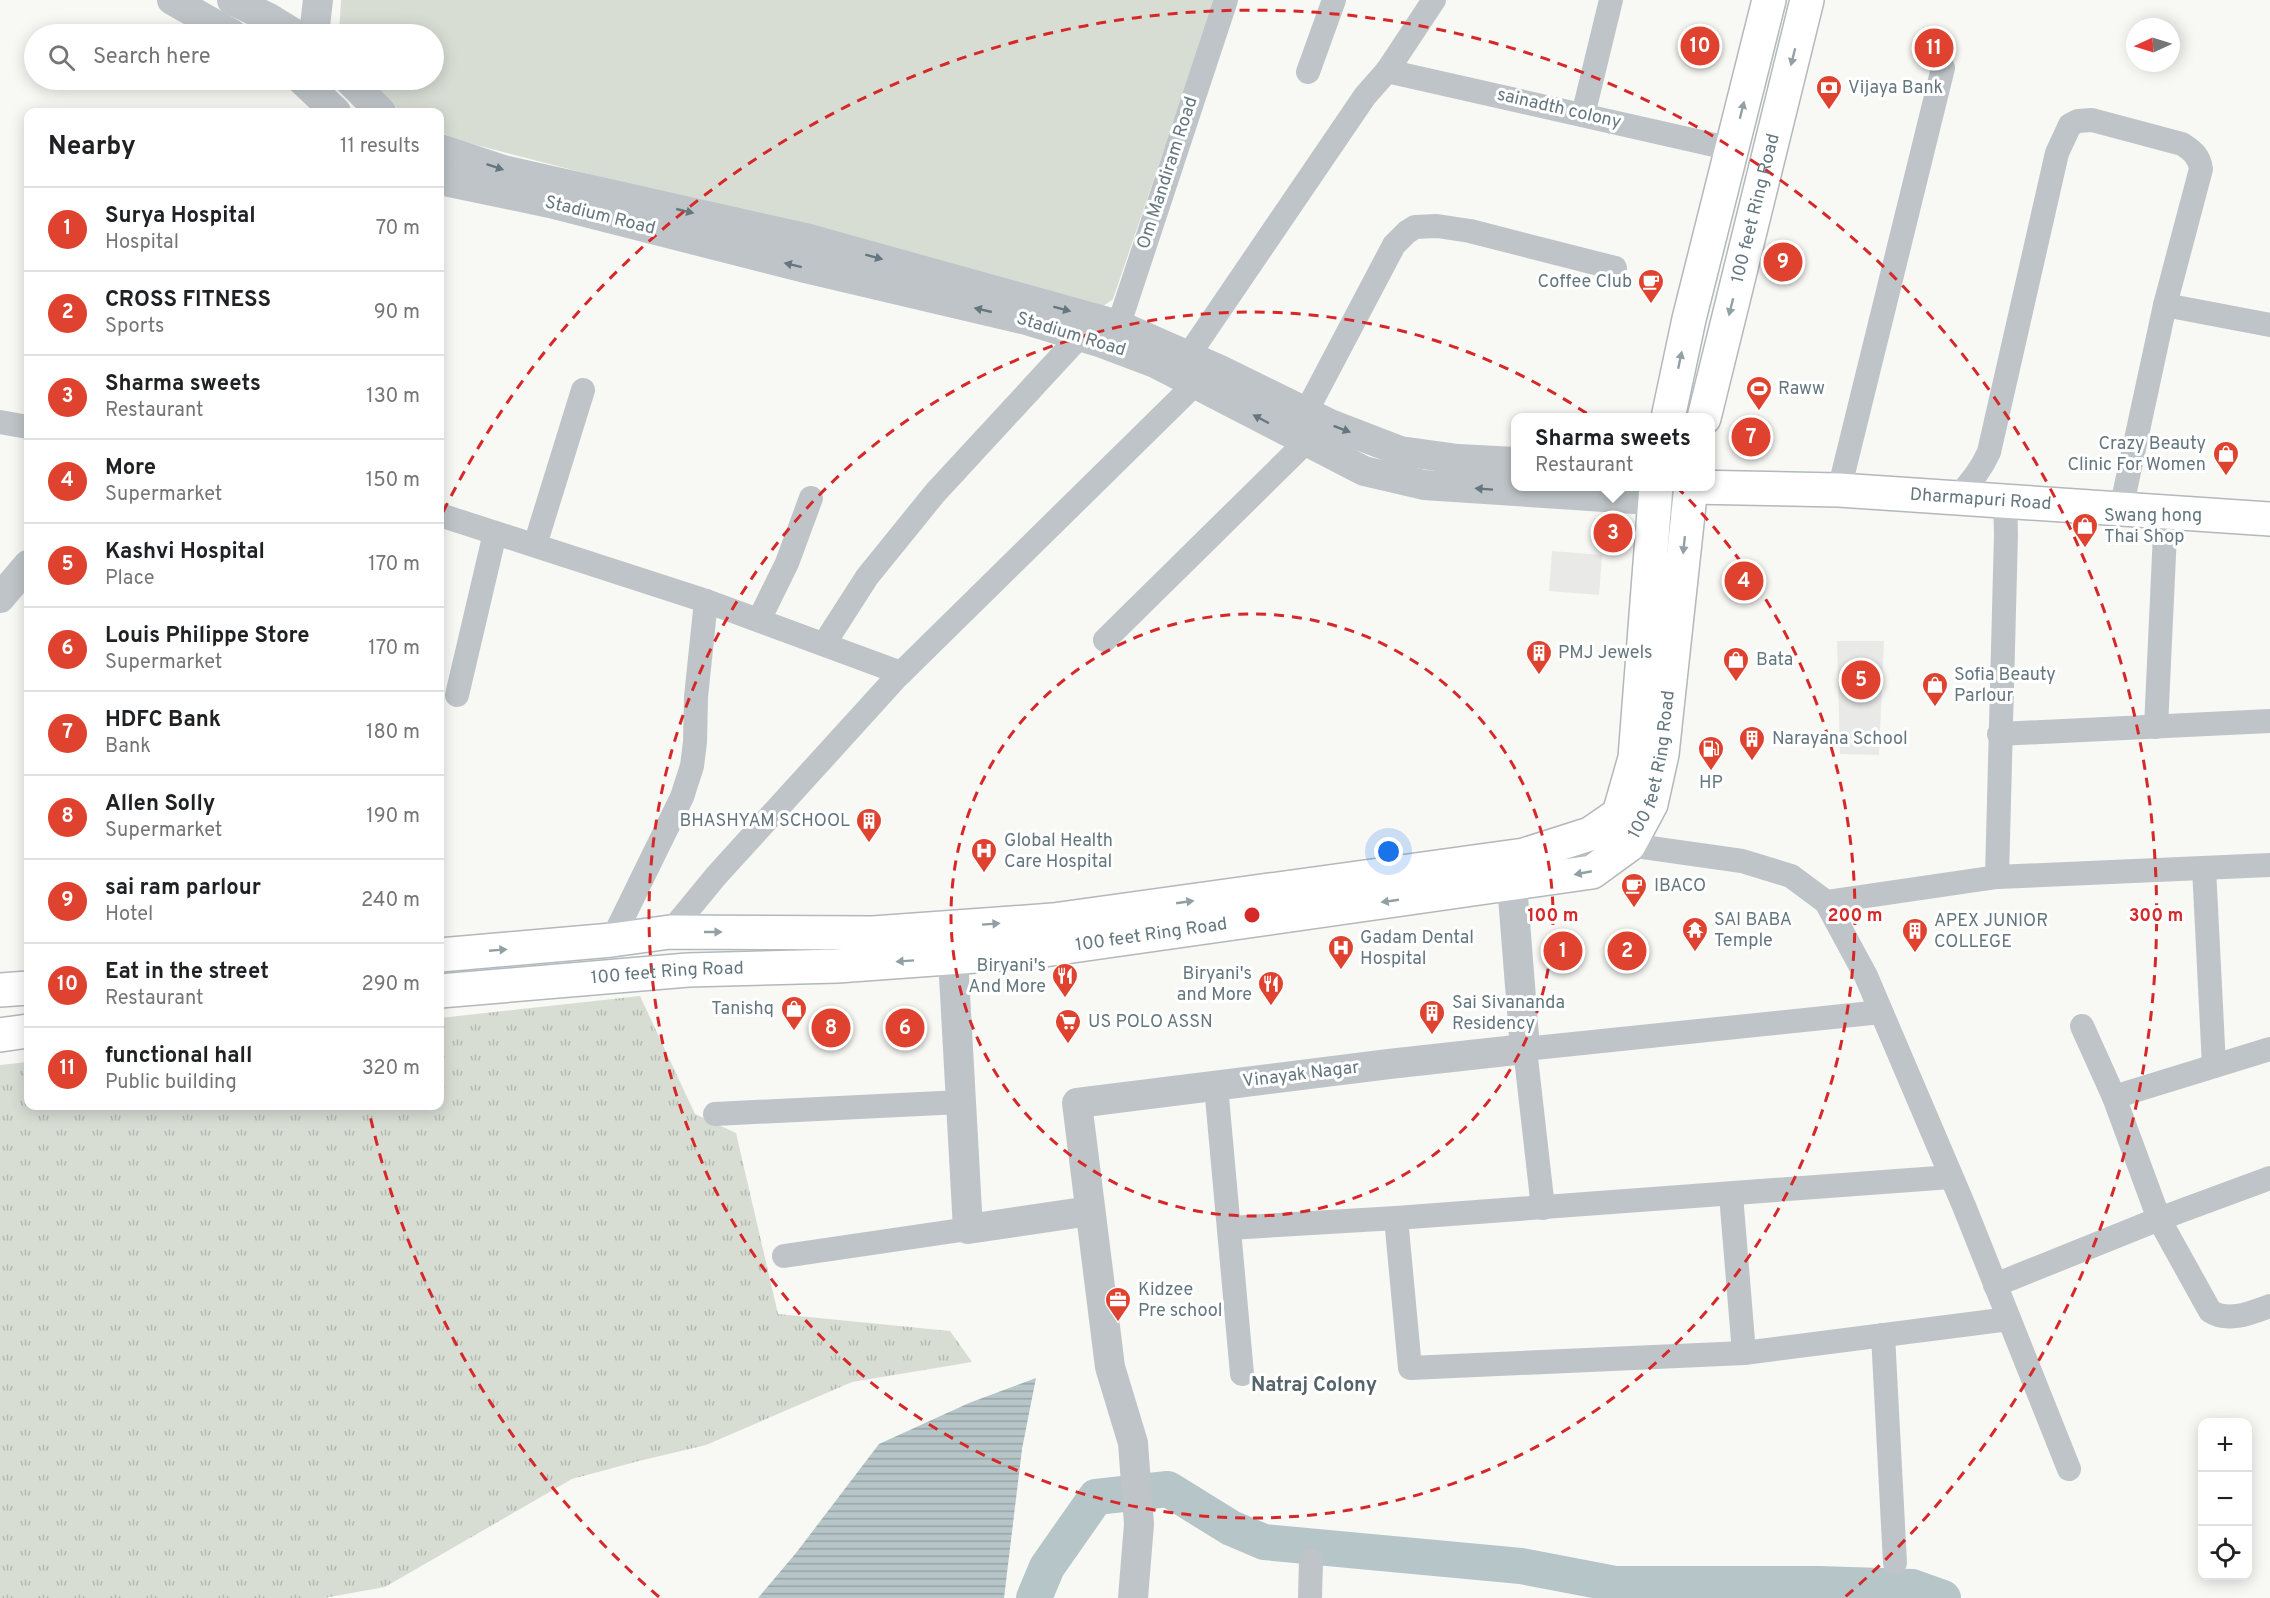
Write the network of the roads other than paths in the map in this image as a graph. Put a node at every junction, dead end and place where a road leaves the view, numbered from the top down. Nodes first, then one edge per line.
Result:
1 (172, 0) edge
2 (232, 0) edge
3 (318, 0) edge
4 (1226, 0) edge
5 (1334, 0) edge
6 (1434, 0) edge
7 (1611, 0) edge
8 (1769, 0) edge
9 (1807, 0) edge
10 (214, 24) edge
11 (279, 24) edge
12 (315, 24) edge
13 (1943, 68) dead end
14 (1387, 70) junction
15 (1308, 72) dead end
16 (313, 90) edge
17 (359, 90) edge
18 (332, 108) edge
19 (377, 108) edge
20 (1583, 115) junction
21 (444, 149) edge
22 (1731, 149) junction
23 (444, 181) edge
24 (1616, 268) dead end
25 (2165, 306) junction
26 (2270, 325) edge
27 (1080, 336) junction
28 (1114, 336) junction
29 (1192, 370) junction
30 (583, 390) dead end
31 (1306, 412) junction
32 (1669, 413) edge
33 (1705, 413) edge
34 (0, 422) edge
35 (24, 426) edge
36 (1306, 442) junction
37 (1511, 462) edge
38 (1511, 488) edge
39 (1839, 490) junction
40 (1578, 491) edge
41 (1690, 492) edge
42 (1655, 494) edge
43 (811, 498) dead end
44 (1956, 498) junction
45 (2005, 501) junction
46 (2121, 509) junction
47 (2166, 512) junction
48 (444, 516) edge
49 (2270, 519) edge
50 (495, 533) junction
51 (535, 545) junction
52 (24, 570) edge
53 (0, 598) edge
54 (706, 601) junction
55 (759, 620) junction
56 (1105, 640) dead end
57 (824, 645) junction
58 (901, 673) junction
59 (457, 695) dead end
60 (2270, 721) edge
61 (2156, 727) junction
62 (1999, 734) junction
63 (1590, 834) junction
64 (1629, 845) junction
65 (2270, 865) edge
66 (2204, 868) junction
67 (1997, 877) junction
68 (1512, 884) junction
69 (1826, 902) junction
70 (670, 932) junction
71 (612, 940) junction
72 (951, 943) junction
73 (444, 955) edge
74 (24, 988) edge
75 (0, 990) edge
76 (444, 991) edge
77 (1881, 1012) junction
78 (2082, 1026) dead end
79 (24, 1032) edge
80 (0, 1035) edge
81 (1525, 1049) junction
82 (2270, 1049) edge
83 (2214, 1066) junction
84 (1216, 1086) junction
85 (2114, 1097) junction
86 (961, 1102) junction
87 (715, 1114) dead end
88 (1951, 1177) junction
89 (2270, 1178) edge
90 (1731, 1195) junction
91 (1543, 1208) junction
92 (1090, 1211) junction
93 (1396, 1218) junction
94 (2159, 1219) junction
95 (1229, 1228) junction
96 (969, 1229) junction
97 (784, 1256) dead end
98 (1995, 1285) junction
99 (2270, 1306) edge
100 (2008, 1319) junction
101 (1883, 1335) junction
102 (1744, 1353) junction
103 (1242, 1374) dead end
104 (2069, 1469) dead end
105 (1311, 1560) dead end
106 (1895, 1563) dead end
107 (1133, 1598) edge
108 (1310, 1598) edge

1 - 10 street
2 - 11 street
3 - 12 street
4 - 28 street, Om Mandiram Road
5 - 15 street
6 - 14 street
7 - 20 street
22 -> 8 main road, 100 feet Ring Road
9 -> 33 main road, 100 feet Ring Road
13 - 39 street
14 - 20 street, sainadth colony
14 - 29 street
16 - 18 street
17 - 19 street
20 - 22 street, sainadth colony
21 -> 28 street, Stadium Road
32 -> 22 main road, 100 feet Ring Road
27 -> 23 street, Stadium Road
24 - 31 street
25 - 26 street
25 - 44 street
25 - 46 street
27 - 28 street, Stadium Road
27 - 57 street
28 - 29 street
29 - 31 street
36 -> 29 street
29 - 58 street
30 - 51 street
31 -> 37 street
34 - 35 street
38 -> 36 street
36 - 56 street
39 - 41 main road, Dharmapuri Road
39 - 44 main road, Dharmapuri Road
42 -> 40 street
41 - 42 street
41 -> 64 main road, 100 feet Ring Road
42 - 63 main road, 100 feet Ring Road
43 - 55 street
44 - 45 main road, Dharmapuri Road
45 - 46 main road, Dharmapuri Road
45 - 62 street
46 - 47 main road, Dharmapuri Road
47 - 49 main road, Dharmapuri Road
47 - 61 street
48 - 50 street
50 - 51 street
50 - 59 street
51 - 54 street
52 - 53 street
54 - 55 street
54 - 71 street
55 - 57 street
57 - 58 street
58 - 70 street
60 - 61 street
61 - 62 street
62 - 67 street
63 - 64 street
72 -> 63 main road, 100 feet Ring Road
64 -> 68 main road, 100 feet Ring Road
64 - 69 street
65 - 66 street
66 - 67 street
66 - 83 street
67 - 69 street
68 -> 72 main road, 100 feet Ring Road
68 - 81 street
69 - 77 street
70 - 71 main road, 100 feet Ring Road
70 -> 72 main road, 100 feet Ring Road
73 -> 71 main road, 100 feet Ring Road
72 -> 76 main road, 100 feet Ring Road
72 - 86 street
74 - 75 main road
77 - 81 street
77 - 88 street
78 - 85 street
79 - 80 main road
81 - 84 street, Vinayak Nagar
81 - 91 street
82 - 83 street
83 - 85 street
84 - 92 street, Vinayak Nagar
84 - 95 street
85 - 94 street
86 - 87 street
86 - 96 street
88 - 90 street
88 - 98 street
89 - 94 street
90 - 91 street
90 - 102 street
91 - 93 street
92 - 96 street
92 - 107 street
93 - 95 street
93 - 102 street
94 - 98 street
94 - 99 street
95 - 103 street
96 - 97 street
98 - 100 street
100 - 101 street
100 - 104 street
101 - 102 street
101 - 106 street
105 - 108 street

